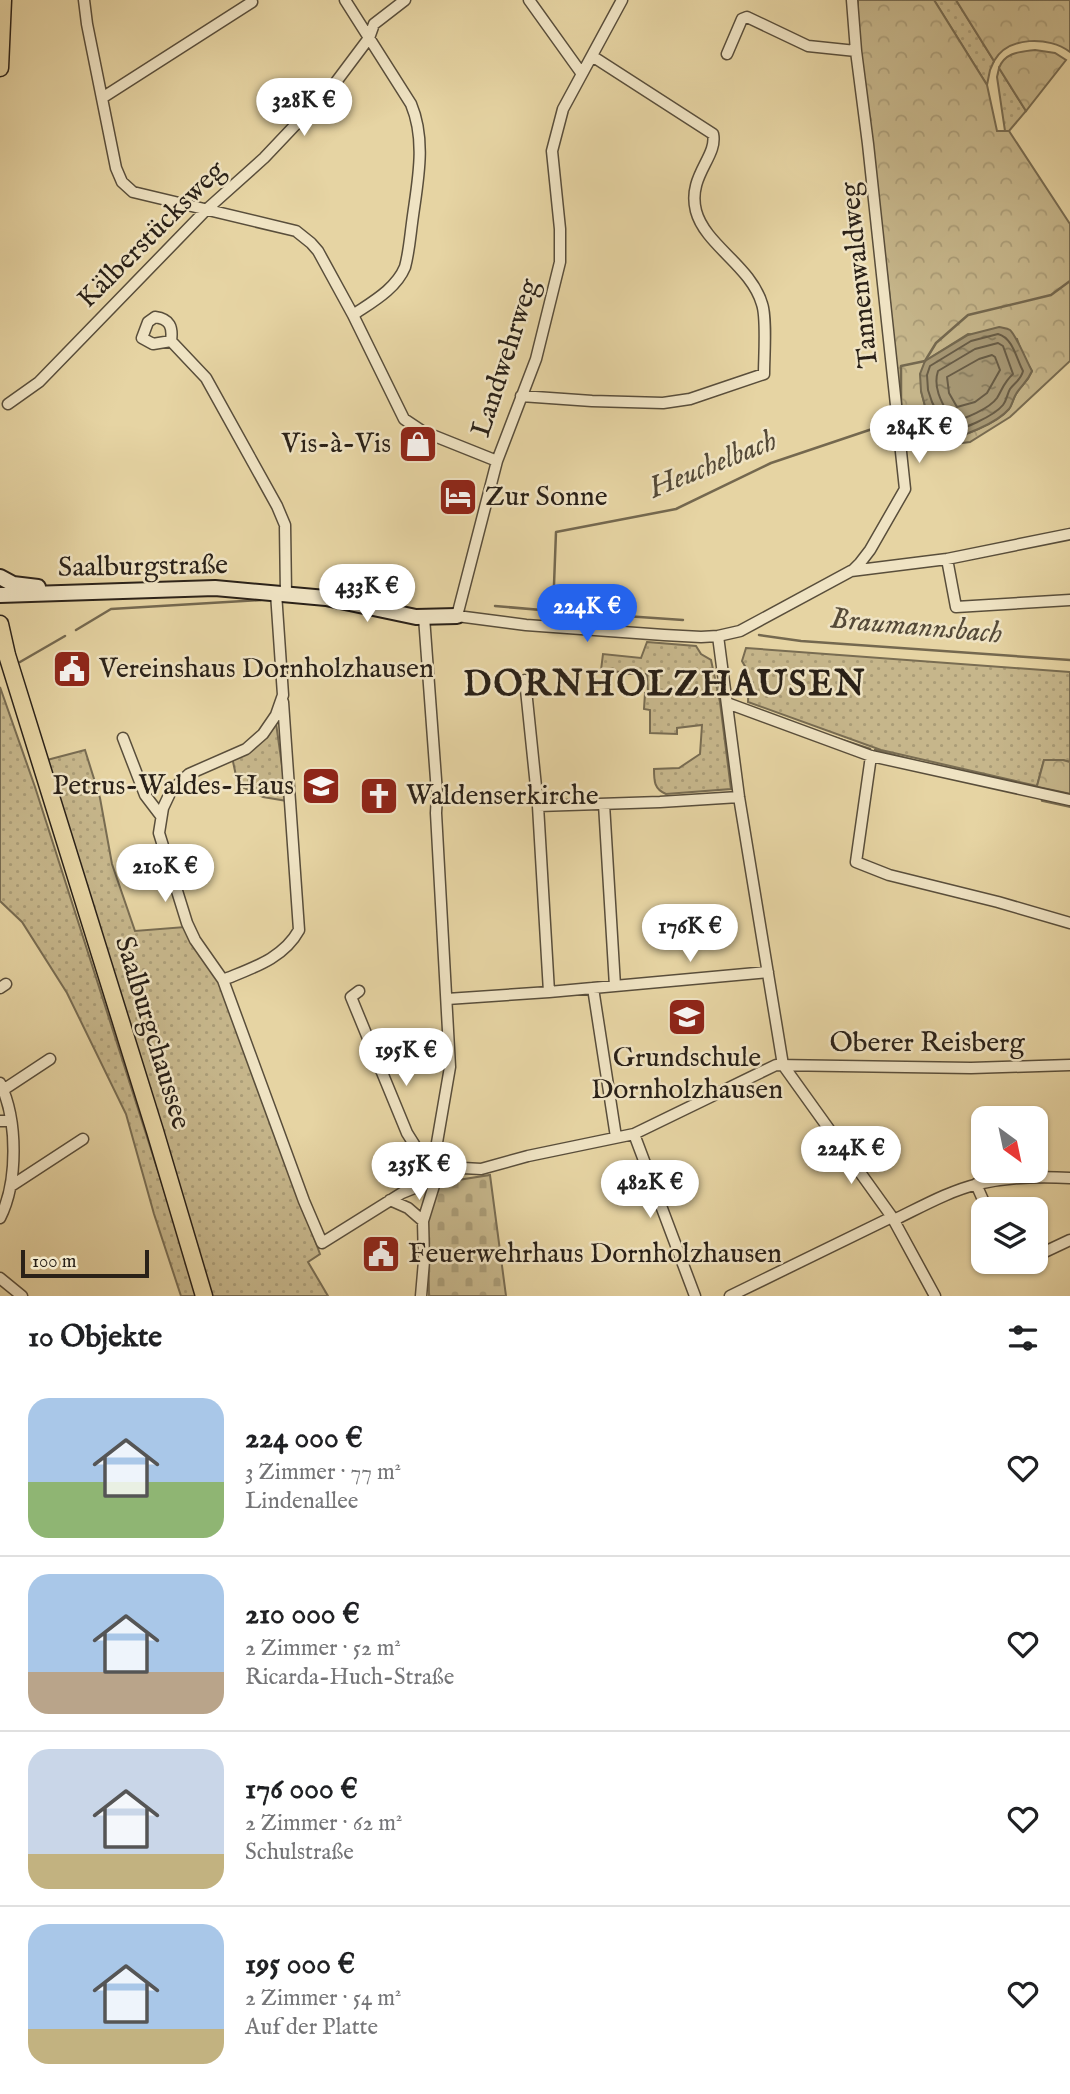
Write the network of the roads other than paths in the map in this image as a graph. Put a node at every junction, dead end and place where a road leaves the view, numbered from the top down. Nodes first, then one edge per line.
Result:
1 (3, 0) edge
2 (84, 0) edge
3 (345, 0) edge
4 (405, 0) edge
5 (529, 0) edge
6 (622, 0) edge
7 (852, 0) edge
8 (252, 2) dead end
9 (369, 38) junction
10 (856, 51) junction
11 (727, 54) dead end
12 (592, 56) junction
13 (0, 68) edge
14 (582, 74) junction
15 (102, 98) junction
16 (206, 210) junction
17 (353, 315) junction
18 (171, 341) dead end
19 (522, 396) junction
20 (8, 404) dead end
21 (497, 461) junction
22 (1070, 534) edge
23 (947, 559) junction
24 (851, 571) junction
25 (0, 577) edge
26 (56, 593) junction
27 (281, 593) junction
28 (0, 595) edge
29 (1070, 600) edge
30 (457, 616) junction
31 (424, 617) junction
32 (0, 624) edge
33 (718, 636) junction
34 (0, 665) edge
35 (525, 680) dead end
36 (283, 695) junction
37 (727, 703) junction
38 (123, 738) dead end
39 (871, 756) junction
40 (739, 797) junction
41 (1070, 800) edge
42 (604, 804) junction
43 (538, 806) junction
44 (161, 816) junction
45 (90, 922) junction
46 (1070, 923) edge
47 (768, 972) junction
48 (223, 981) junction
49 (615, 986) junction
50 (593, 989) junction
51 (359, 991) dead end
52 (549, 992) junction
53 (447, 999) junction
54 (50, 1059) dead end
55 (783, 1065) junction
56 (1070, 1065) edge
57 (2, 1086) edge
58 (5, 1121) edge
59 (634, 1134) junction
60 (616, 1138) junction
61 (83, 1139) dead end
62 (1070, 1178) edge
63 (436, 1179) junction
64 (976, 1184) junction
65 (11, 1186) junction
66 (982, 1197) edge
67 (390, 1200) junction
68 (0, 1218) edge
69 (893, 1218) junction
70 (423, 1221) junction
71 (1070, 1241) edge
72 (1048, 1251) edge
73 (0, 1278) edge
74 (22, 1296) edge
75 (204, 1296) edge
76 (421, 1296) edge
77 (695, 1296) edge
78 (730, 1296) edge
79 (935, 1296) edge

1 - 13 main road
2 - 15 street
3 - 9 street
4 - 9 street, Kälberstücksweg
5 - 14 street
6 - 12 street, Landwehrweg
7 - 10 street, Tannenwaldweg
8 - 15 street
9 - 16 street, Kälberstücksweg
9 - 17 street
10 - 11 street
10 - 24 street, Tannenwaldweg
12 - 14 street, Landwehrweg
12 - 19 street
14 - 19 street, Landwehrweg
15 - 16 street
16 - 17 street
16 - 20 street, Kälberstücksweg
17 - 21 street
18 - 27 street
19 - 21 street, Landwehrweg
21 - 30 street, Landwehrweg
22 - 23 street
23 - 24 street
23 - 29 street
24 - 33 street
25 - 26 street
26 - 27 street, Saalburgstraße
26 - 28 street, Saalburgstraße
27 - 31 street, Saalburgstraße
27 - 36 street
30 - 31 street, Saalburgstraße
30 - 33 street
31 - 53 street
32 - 45 main road, Saalburgchaussee
33 - 37 street
34 - 45 main road
35 - 43 street
36 - 44 street
36 - 48 street
37 - 39 street
37 - 40 street
38 - 44 street
39 - 41 street
39 - 46 street
40 - 42 street
40 - 47 street
42 - 43 street
42 - 49 street
43 - 52 street
44 - 48 street
45 - 75 main road, Saalburgchaussee
47 - 49 street
47 - 55 street
48 - 67 street
49 - 50 street
50 - 52 street
50 - 60 street
51 - 63 street
52 - 53 street
53 - 63 street
54 - 57 street
55 - 56 street, Oberer Reisberg
55 - 59 street
55 - 69 street
57 - 58 street
58 - 65 street
59 - 60 street
59 - 77 street
60 - 63 street
61 - 65 street
62 - 64 street
63 - 67 street
63 - 70 street
64 - 66 street
64 - 69 street
65 - 68 street
67 - 70 street
69 - 78 street
69 - 79 street
70 - 76 street
71 - 72 street
73 - 74 street

